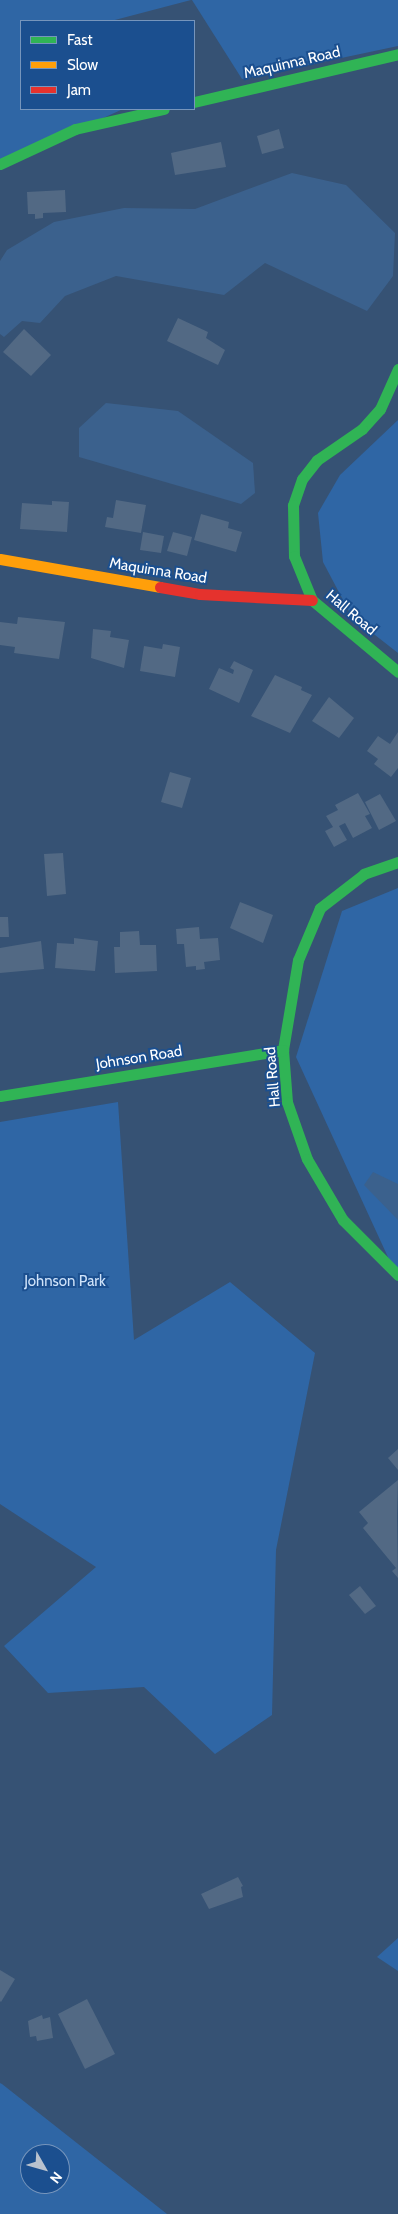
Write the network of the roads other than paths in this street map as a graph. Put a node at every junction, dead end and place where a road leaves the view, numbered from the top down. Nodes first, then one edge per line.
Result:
1 (398, 54) edge
2 (195, 102) edge
3 (160, 110) edge
4 (0, 164) edge
5 (398, 369) edge
6 (0, 559) edge
7 (312, 600) junction
8 (398, 672) edge
9 (398, 862) edge
10 (282, 1050) junction
11 (0, 1096) edge
12 (398, 1275) edge

1 - 2 street, Maquinna Road
3 - 4 street
5 - 7 street, Hall Road
6 - 7 street, Maquinna Road
7 - 8 street, Hall Road
9 - 10 street, Hall Road
10 - 11 street, Johnson Road
10 - 12 street, Hall Road

